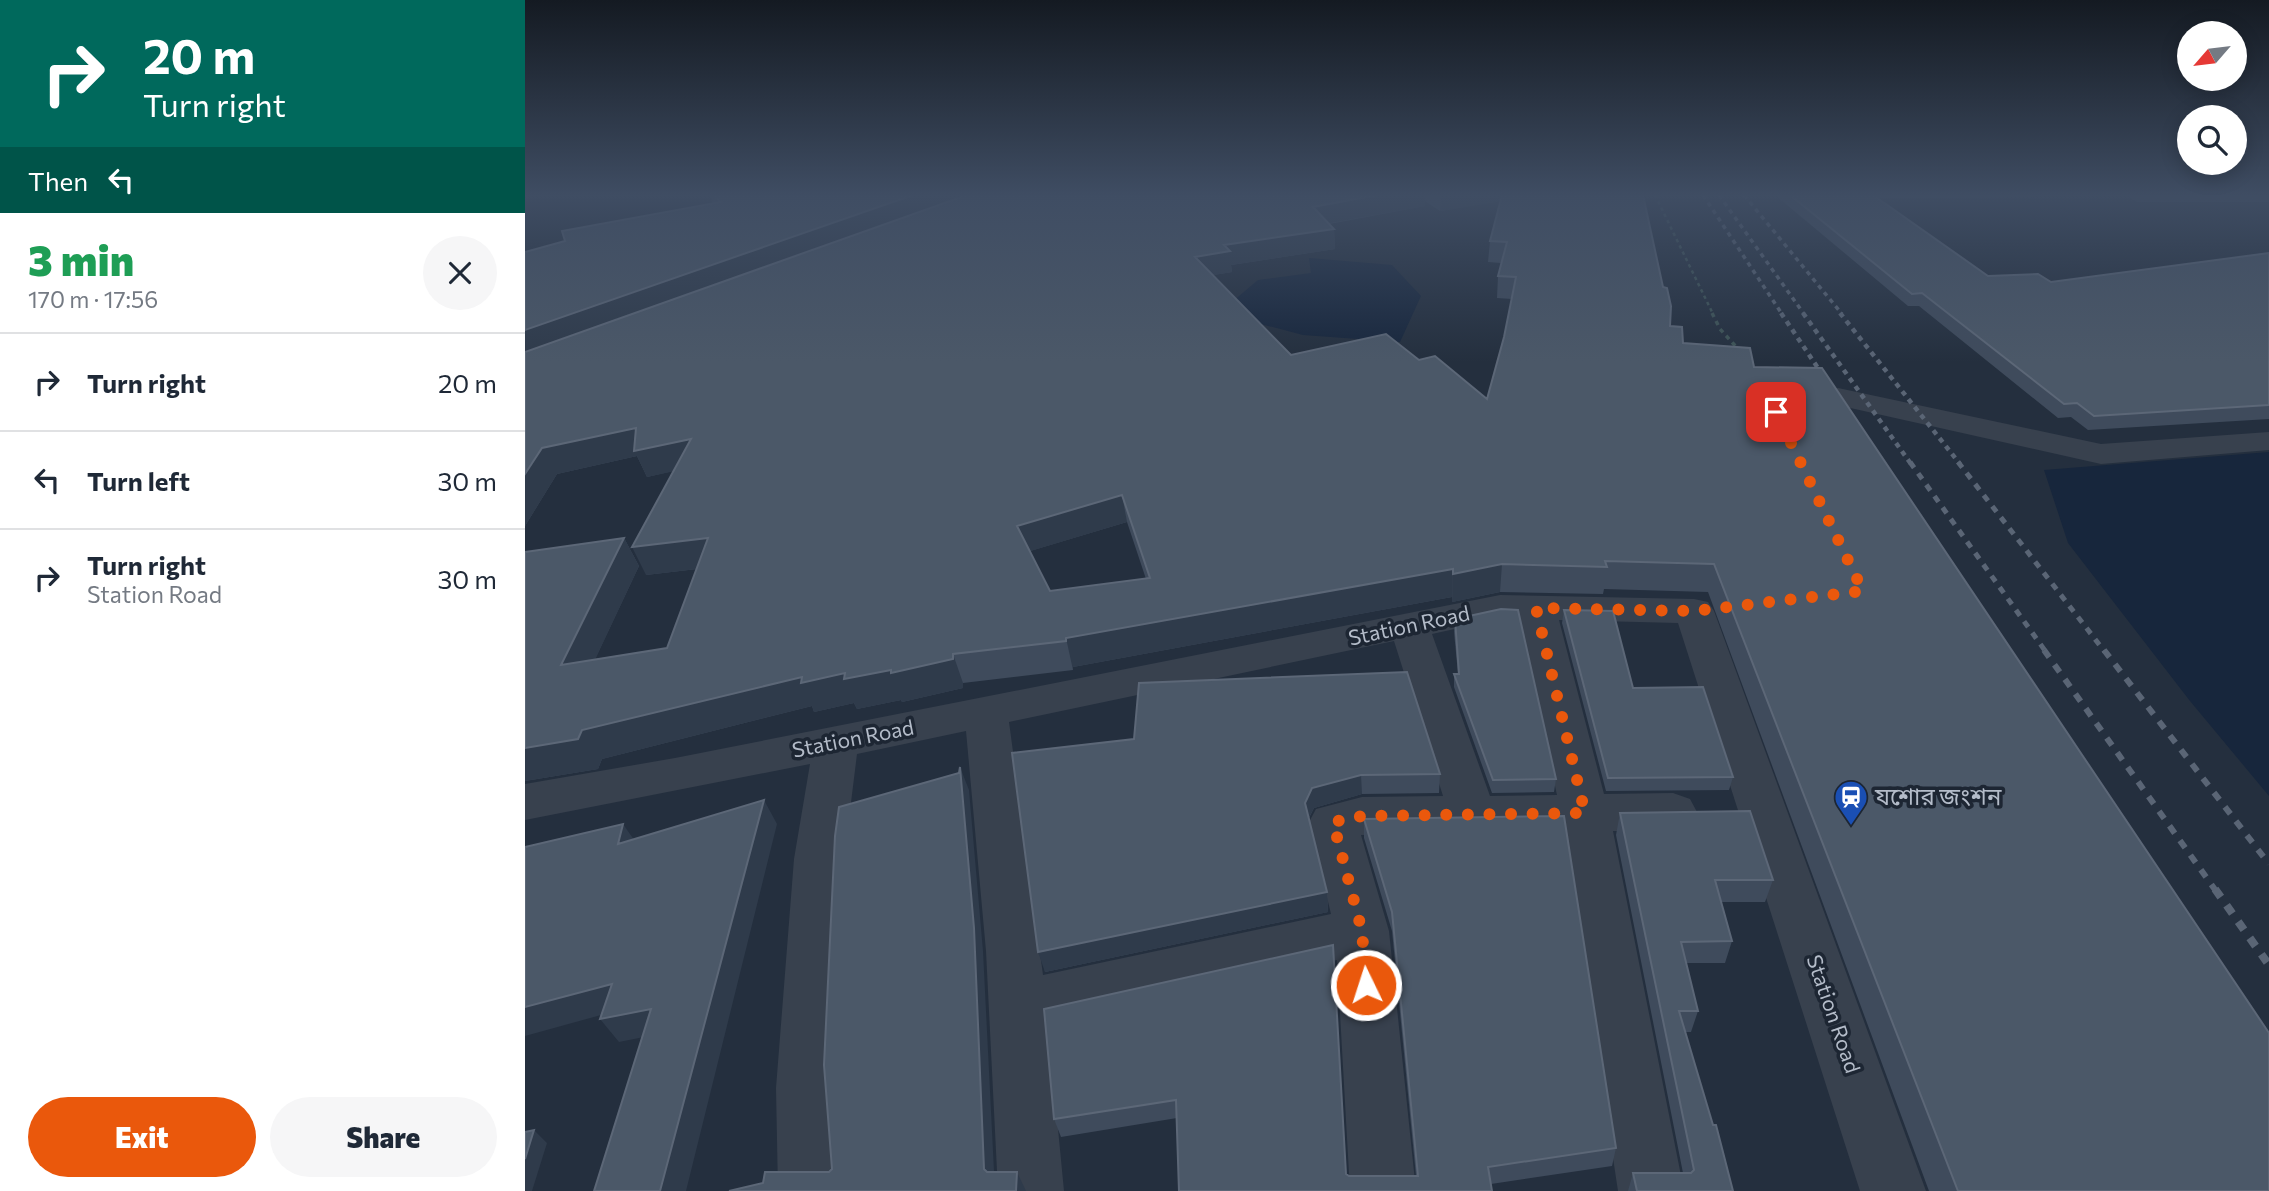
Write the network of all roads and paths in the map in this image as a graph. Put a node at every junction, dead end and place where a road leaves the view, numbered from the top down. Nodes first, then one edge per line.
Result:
1 (1682, 251) edge
2 (1745, 357) edge
3 (1838, 397) edge
4 (2269, 441) edge
5 (1536, 608) junction
6 (1409, 626) junction
7 (985, 712) junction
8 (836, 742) junction
9 (525, 802) edge
10 (1763, 811) junction
11 (1585, 813) junction
12 (1473, 815) junction
13 (1362, 931) junction
14 (1017, 1006) junction
15 (811, 1191) edge
16 (1031, 1191) edge
17 (1383, 1191) edge
18 (1651, 1191) edge
19 (1893, 1191) edge

1 - 2 path
3 - 4 street
5 - 6 street, Station Road
5 - 10 street, Station Road
5 - 11 street
6 - 7 street, Station Road
6 - 12 street
7 - 8 street, Station Road
7 - 14 street
8 - 9 street, Station Road
8 - 15 street
10 - 11 street
10 - 19 street, Station Road
11 - 12 street
11 - 18 street
12 - 13 street
13 - 14 street
13 - 17 street
14 - 16 street

